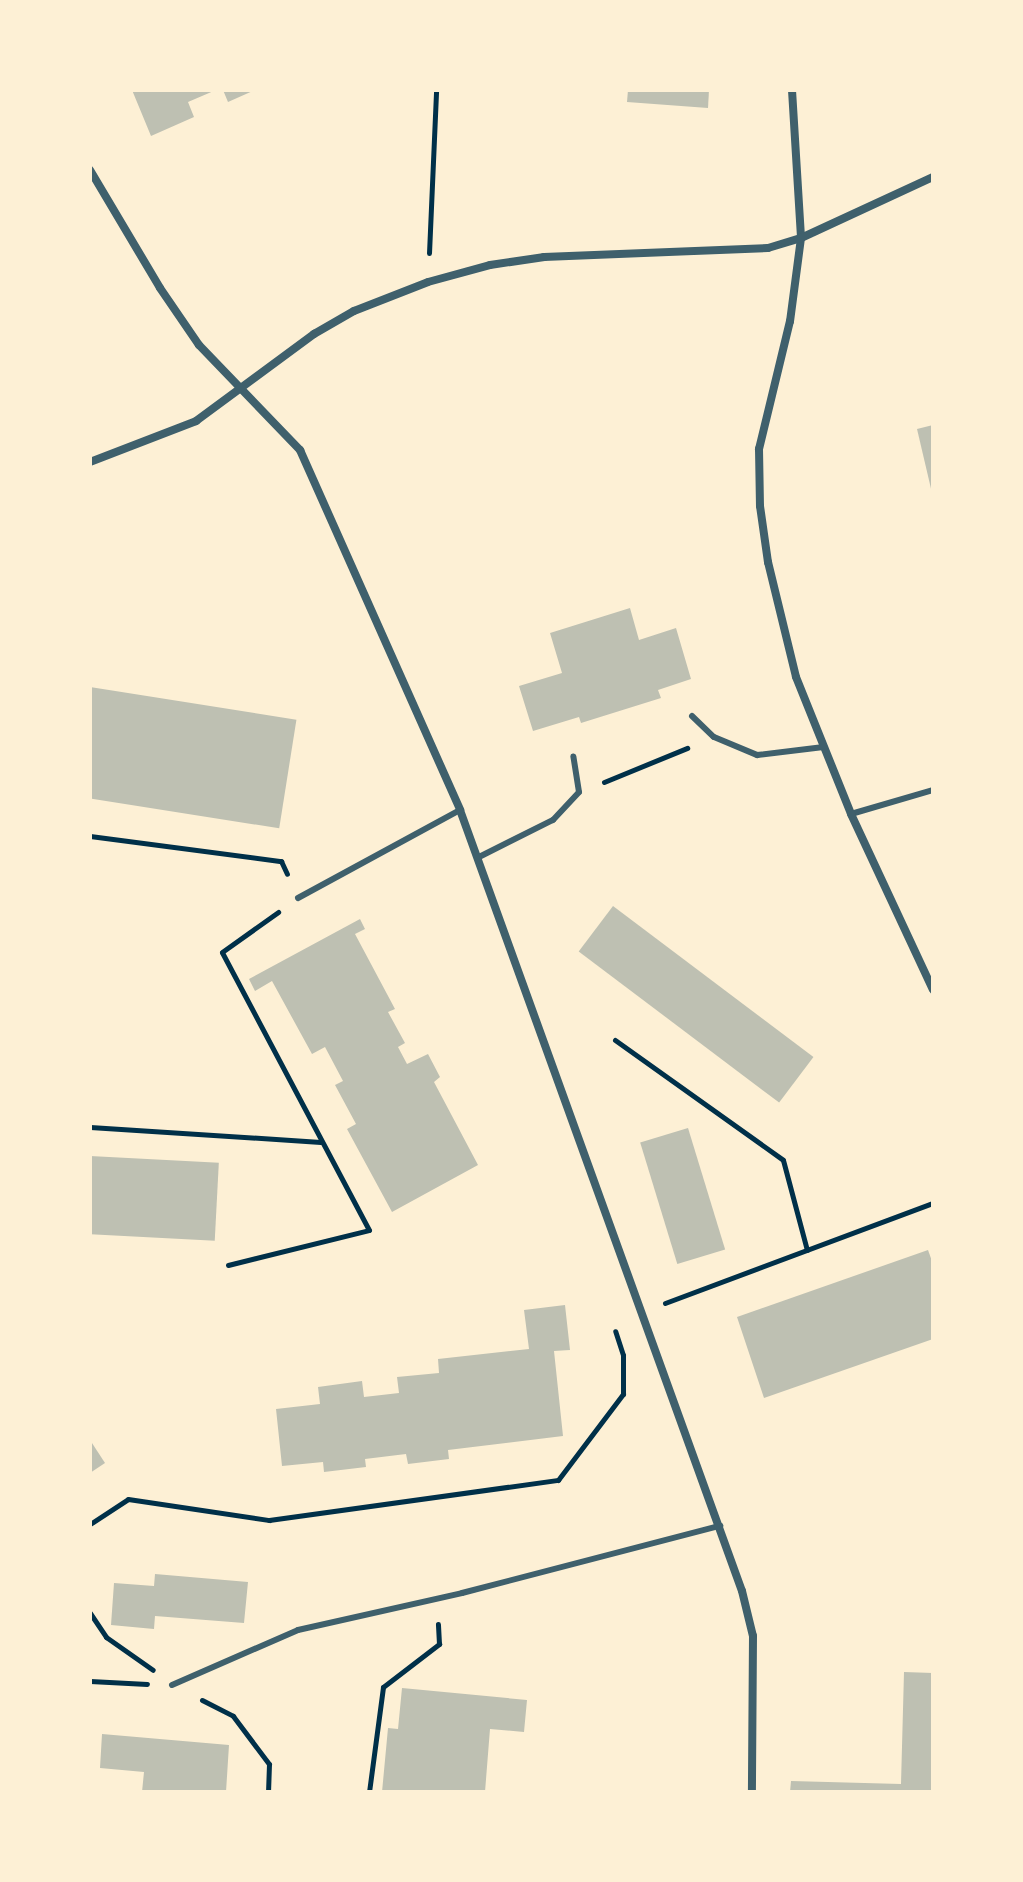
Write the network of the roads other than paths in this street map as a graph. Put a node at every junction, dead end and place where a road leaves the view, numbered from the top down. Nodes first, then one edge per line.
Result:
1 (792, 90) edge
2 (90, 170) edge
3 (933, 177) edge
4 (801, 238) junction
5 (239, 388) junction
6 (90, 462) edge
7 (692, 716) dead end
8 (824, 747) junction
9 (573, 756) dead end
10 (933, 790) edge
11 (460, 810) junction
12 (851, 814) junction
13 (477, 858) junction
14 (298, 898) road end
15 (933, 990) edge
16 (720, 1526) junction
17 (172, 1685) road end
18 (752, 1792) edge

1 - 4 street
2 - 5 street
3 - 4 street
4 - 5 street
4 - 8 street
5 - 6 street
5 - 11 street
7 - 8 lane
8 - 12 street
9 - 13 lane
10 - 12 lane
11 - 13 street
11 - 14 lane
12 - 15 street
13 - 16 street
16 - 17 lane
16 - 18 street

